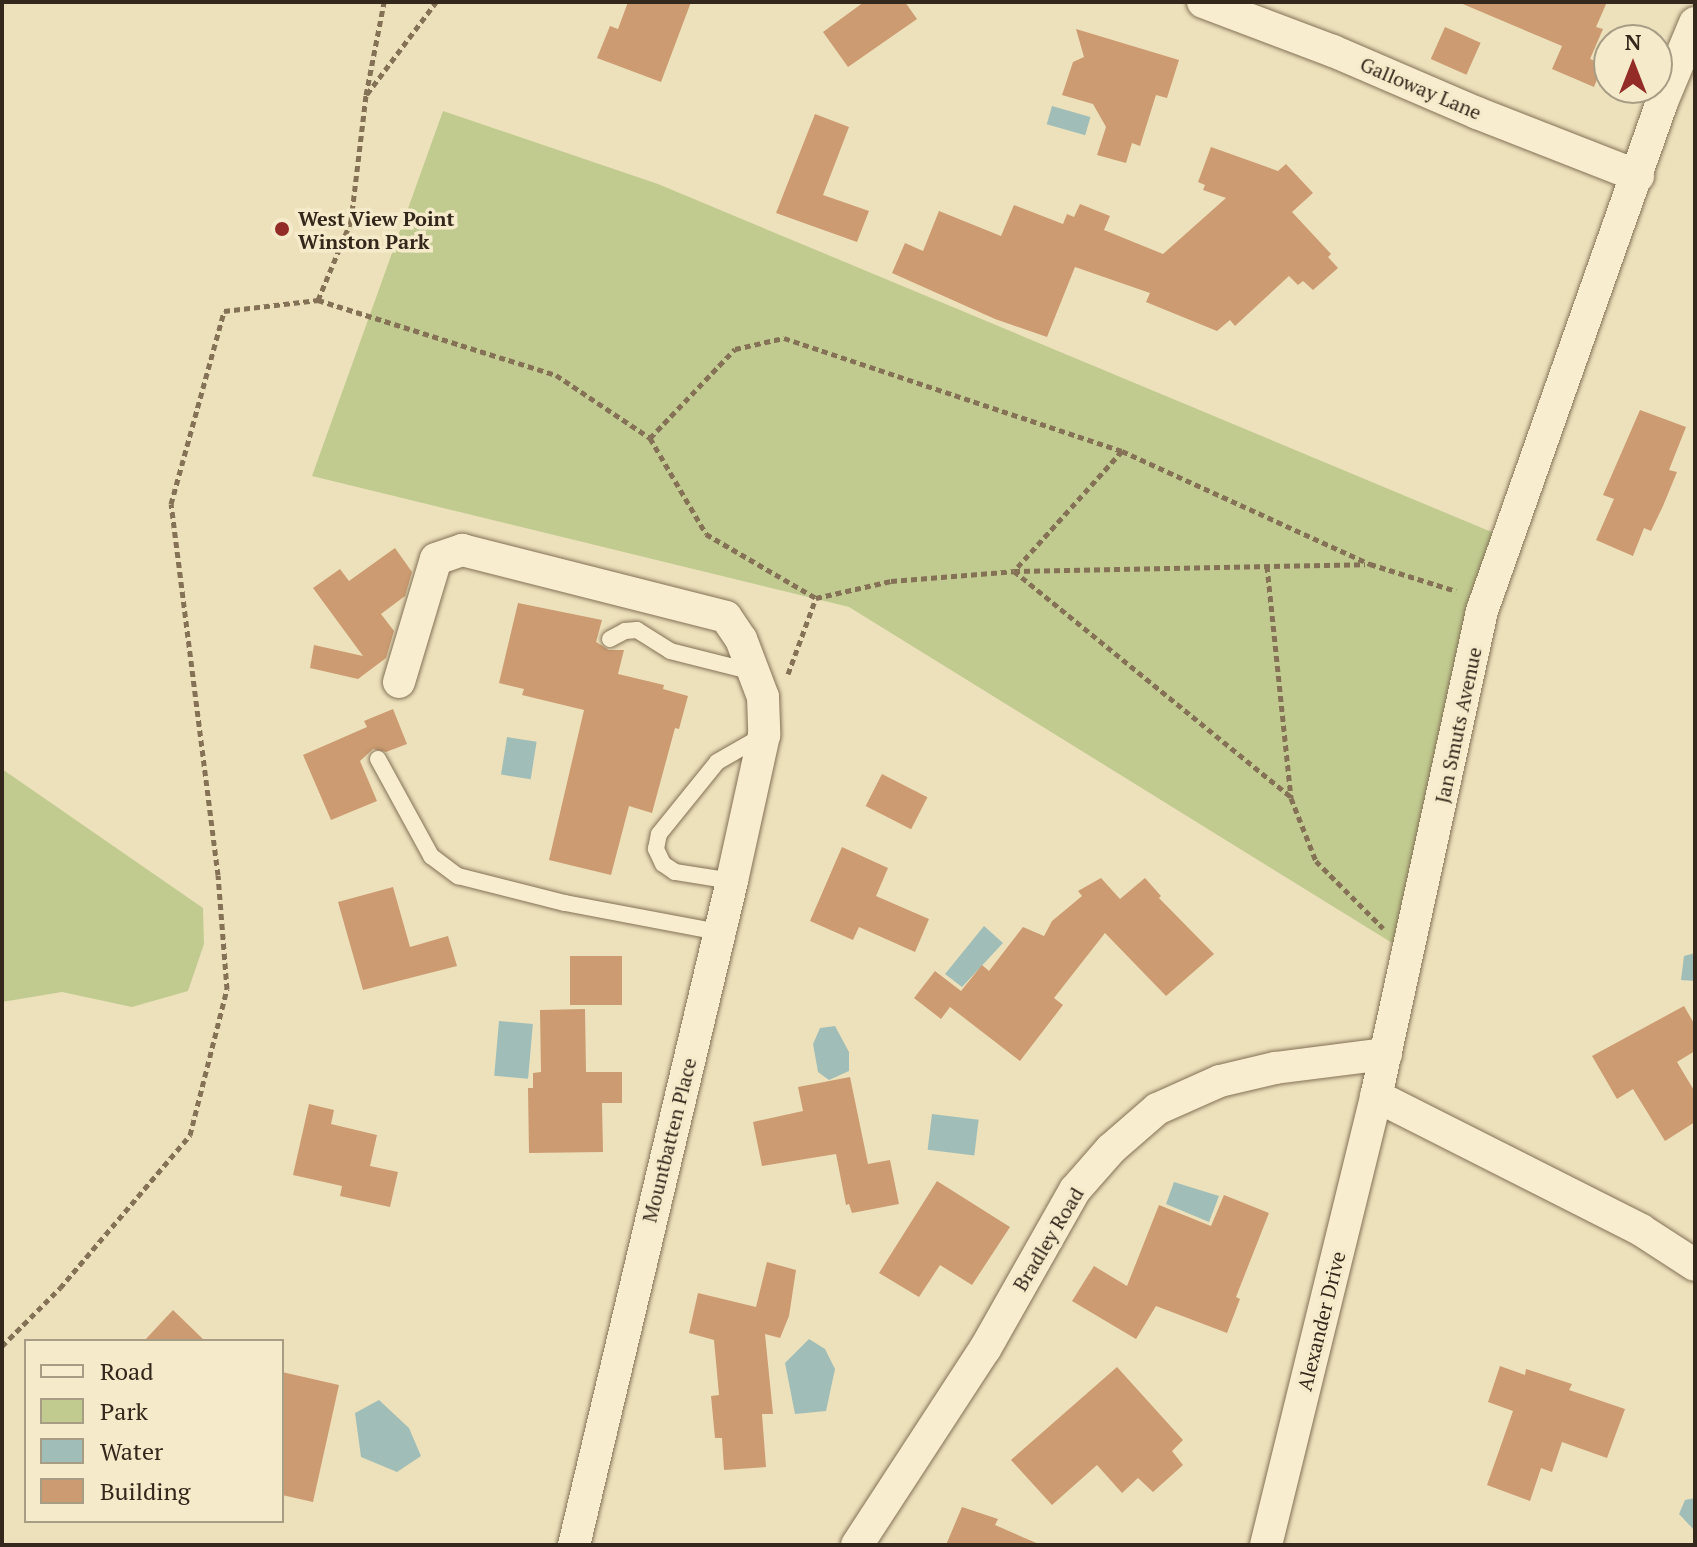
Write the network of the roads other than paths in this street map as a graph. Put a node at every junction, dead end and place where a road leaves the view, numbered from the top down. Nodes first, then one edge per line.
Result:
1 (1203, 2) edge
2 (1695, 23) edge
3 (1638, 176) junction
4 (610, 639) dead end
5 (771, 677) junction
6 (399, 682) dead end
7 (764, 735) junction
8 (378, 759) dead end
9 (732, 881) junction
10 (719, 932) junction
11 (1386, 1054) junction
12 (1376, 1096) junction
13 (1695, 1265) edge
14 (574, 1545) edge
15 (857, 1545) edge
16 (1266, 1545) edge

1 - 3 street, Galloway Lane
2 - 3 street, Jan Smuts Avenue
3 - 11 street, Jan Smuts Avenue
4 - 5 lane
5 - 6 street, Mountbatten Place
5 - 7 street, Mountbatten Place
7 - 9 street, Mountbatten Place
7 - 9 lane
8 - 10 lane
9 - 10 street, Mountbatten Place
10 - 14 street, Mountbatten Place
11 - 12 street, Jan Smuts Avenue
11 - 15 street, Bradley Road
12 - 13 street
12 - 16 street, Alexander Drive

